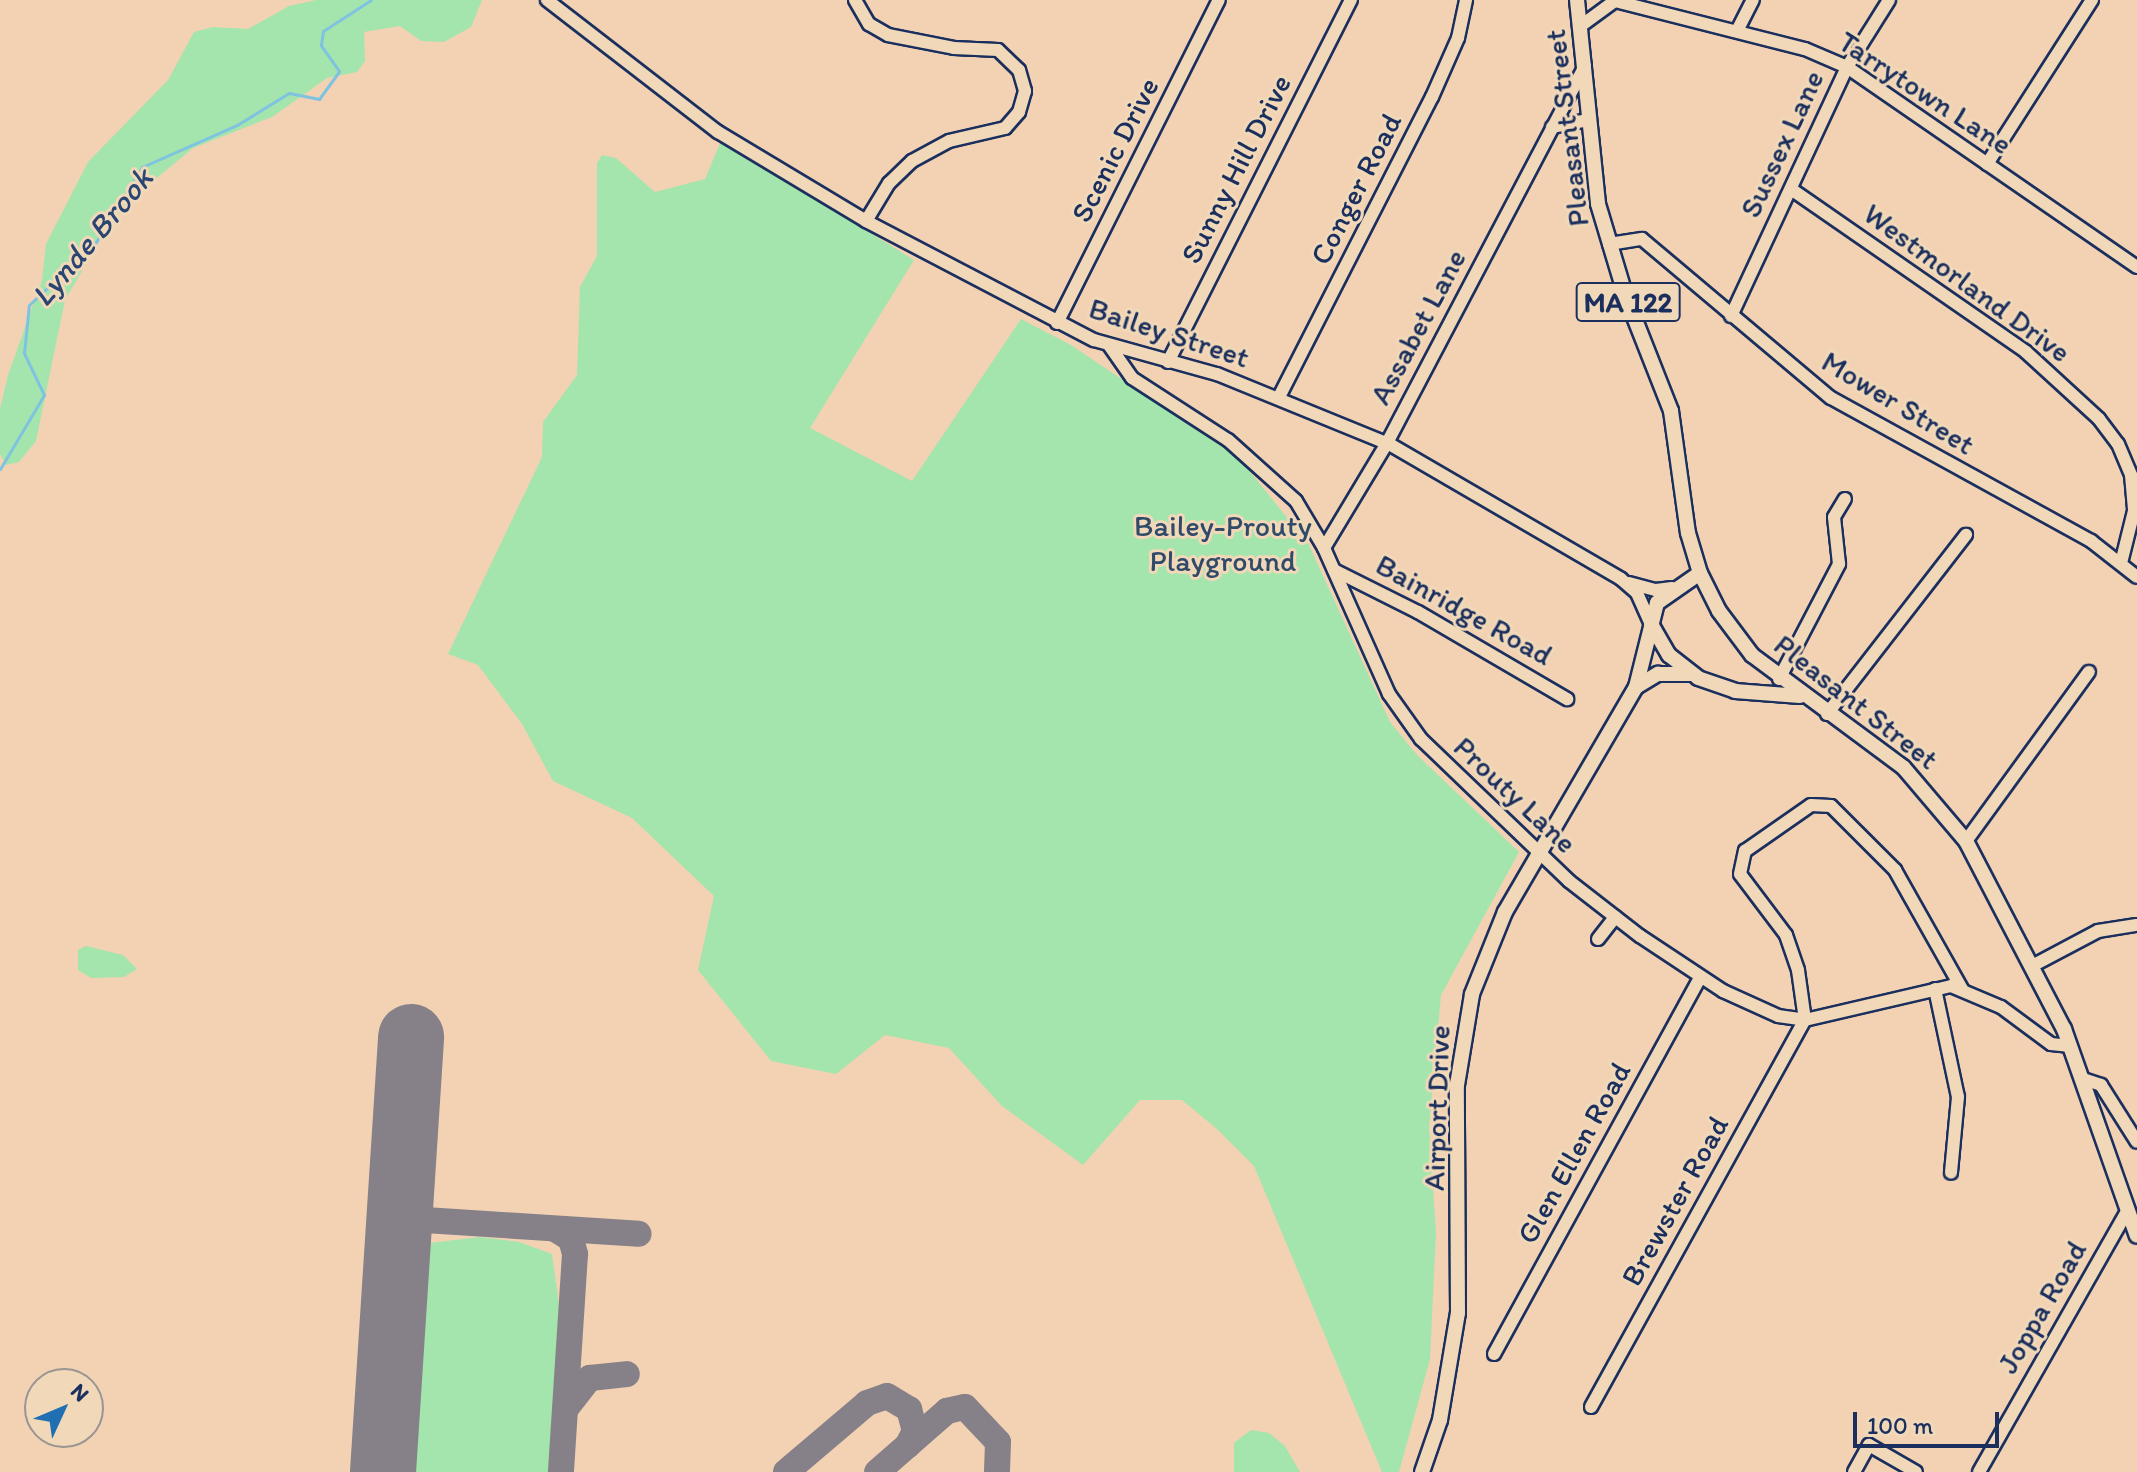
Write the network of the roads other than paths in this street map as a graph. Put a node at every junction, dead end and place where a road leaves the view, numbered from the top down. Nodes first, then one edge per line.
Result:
1 (547, 0) edge
2 (855, 0) edge
3 (1219, 0) edge
4 (1351, 0) edge
5 (1466, 0) edge
6 (1577, 0) edge
7 (1753, 0) edge
8 (1889, 0) edge
9 (2092, 0) edge
10 (1615, 1) edge
11 (1582, 25) junction
12 (1737, 31) junction
13 (1585, 64) junction
14 (1847, 67) junction
15 (1587, 104) junction
16 (1587, 120) junction
17 (1554, 121) junction
18 (1987, 164) junction
19 (1791, 189) junction
20 (866, 221) junction
21 (1609, 244) junction
22 (2137, 267) edge
23 (1731, 316) junction
24 (1057, 323) junction
25 (1109, 345) junction
26 (1168, 362) junction
27 (1279, 397) junction
28 (1387, 443) junction
29 (2123, 453) junction
30 (2137, 456) edge
31 (1845, 499) dead end
32 (1966, 535) dead end
33 (1324, 548) junction
34 (2121, 563) junction
35 (1334, 570) junction
36 (1700, 573) junction
37 (2137, 577) edge
38 (1626, 582) junction
39 (1672, 588) junction
40 (1651, 624) junction
41 (1765, 667) junction
42 (2089, 672) dead end
43 (1691, 674) junction
44 (1779, 679) junction
45 (1636, 687) junction
46 (1735, 691) junction
47 (1801, 696) junction
48 (1567, 699) dead end
49 (1827, 714) junction
50 (1966, 841) junction
51 (1539, 854) junction
52 (1615, 917) junction
53 (2137, 925) edge
54 (1598, 939) dead end
55 (2032, 966) junction
56 (1700, 977) junction
57 (1935, 989) junction
58 (1962, 989) junction
59 (1805, 1020) junction
60 (2064, 1029) junction
61 (2036, 1033) junction
62 (2070, 1046) junction
63 (2083, 1079) junction
64 (2137, 1142) edge
65 (1951, 1173) dead end
66 (2128, 1210) junction
67 (2137, 1236) edge
68 (1494, 1354) dead end
69 (1591, 1407) dead end
70 (1422, 1472) edge
71 (1854, 1472) edge
72 (1916, 1472) edge
73 (1979, 1472) edge

1 - 20 street, Bailey Street
2 - 20 street
3 - 24 street, Scenic Drive
4 - 26 street, Sunny Hill Drive
5 - 27 street, Conger Road
6 - 11 main road, Pleasant Street / MA 122
7 - 12 street
8 - 14 street, Sussex Lane
9 - 18 street
10 - 11 street
10 - 12 street, Tarrytown Lane
11 - 13 main road, Pleasant Street / MA 122
12 - 14 street, Tarrytown Lane
13 - 15 main road, Pleasant Street / MA 122
13 - 17 street, Assabet Lane
14 - 18 street, Tarrytown Lane
14 - 19 street, Sussex Lane
15 - 16 main road, Pleasant Street / MA 122
15 - 17 street
16 - 17 street
16 - 21 main road, Pleasant Street / MA 122
17 - 28 street, Assabet Lane
18 - 22 street, Tarrytown Lane
19 - 23 street, Sussex Lane
19 - 29 street, Westmorland Drive
20 - 24 street, Bailey Street
21 - 23 street, Mower Street
21 - 36 main road, Pleasant Street / MA 122
23 - 34 street, Mower Street
24 - 25 street, Bailey Street
25 - 26 street, Bailey Street
25 - 33 street, Prouty Lane
26 - 27 street, Bailey Street
27 - 28 street, Bailey Street
28 - 33 street, Assabet Lane
28 - 38 street, Bailey Street
29 - 30 street
29 - 34 street, Westmorland Drive
31 - 44 street
32 - 49 street
33 - 35 street, Prouty Lane
34 - 37 street, Mower Street
35 - 48 street, Bainridge Road
35 - 51 street, Prouty Lane
36 - 39 main road
36 - 41 main road, Pleasant Street / MA 122
38 - 39 street, Bailey Street
38 - 40 street, Bailey Street
39 - 40 main road, Airport Drive
40 - 43 main road
40 - 45 main road, Airport Drive
41 - 44 main road, Pleasant Street / MA 122
41 - 46 main road
42 - 50 street
43 - 45 main road
43 - 46 main road
44 - 47 main road, Pleasant Street / MA 122
45 - 51 main road, Airport Drive
46 - 47 main road
47 - 49 main road, Pleasant Street / MA 122
49 - 50 main road, Pleasant Street / MA 122
50 - 55 main road, Pleasant Street / MA 122
51 - 52 street, Prouty Lane
51 - 70 main road, Airport Drive
52 - 54 street
52 - 56 street, Prouty Lane
53 - 55 street
55 - 60 main road, Pleasant Street / MA 122
56 - 59 street, Prouty Lane
56 - 68 street, Glen Ellen Road
57 - 58 street, Prouty Lane
57 - 59 street, Prouty Lane
57 - 65 street
58 - 59 street
58 - 61 street, Prouty Lane
59 - 69 street, Brewster Road
60 - 61 street
60 - 62 main road, Pleasant Street / MA 122
61 - 62 street, Prouty Lane
62 - 63 main road, Pleasant Street / MA 122
63 - 64 street
63 - 66 main road, Pleasant Street / MA 122
66 - 67 main road, Pleasant Street / MA 122
66 - 73 street, Joppa Road
71 - 72 street

